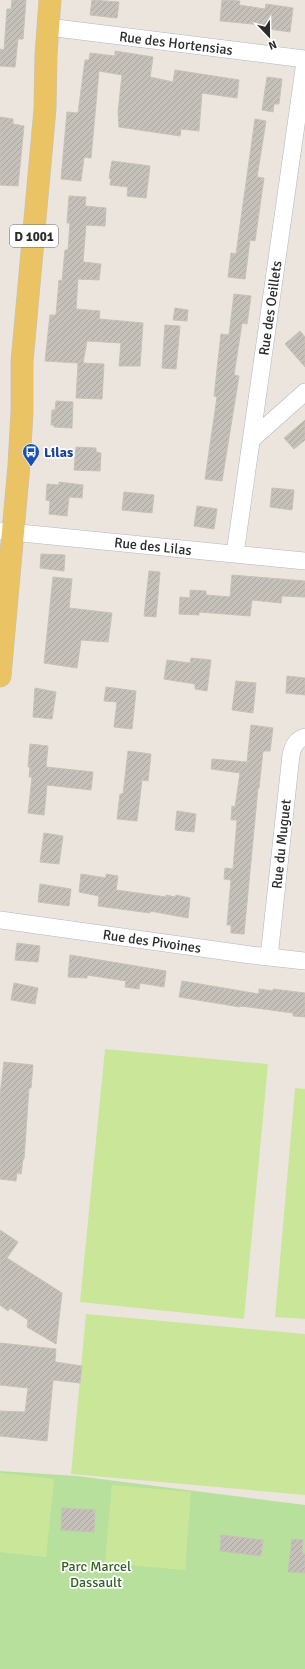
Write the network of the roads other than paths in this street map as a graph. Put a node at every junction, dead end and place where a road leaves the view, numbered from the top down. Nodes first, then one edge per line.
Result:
1 (50, 0) edge
2 (62, 0) edge
3 (54, 28) junction
4 (305, 59) edge
5 (305, 62) edge
6 (305, 392) edge
7 (251, 440) junction
8 (4, 533) edge
9 (235, 554) junction
10 (305, 561) edge
11 (0, 676) edge
12 (305, 737) edge
13 (0, 920) edge
14 (269, 957) junction
15 (305, 961) edge

1 - 3 main road
2 - 3 main road
3 - 4 street, Rue des Hortensias
3 - 8 main road, D 1001
5 - 7 street, Rue des Oeillets
6 - 7 street
7 - 9 street, Rue des Oeillets
8 - 9 street, Rue des Lilas
8 - 11 main road, D 1001
9 - 10 street, Rue des Lilas
12 - 14 street, Rue du Muguet
13 - 14 street, Rue des Pivoines
14 - 15 street, Rue des Pivoines

